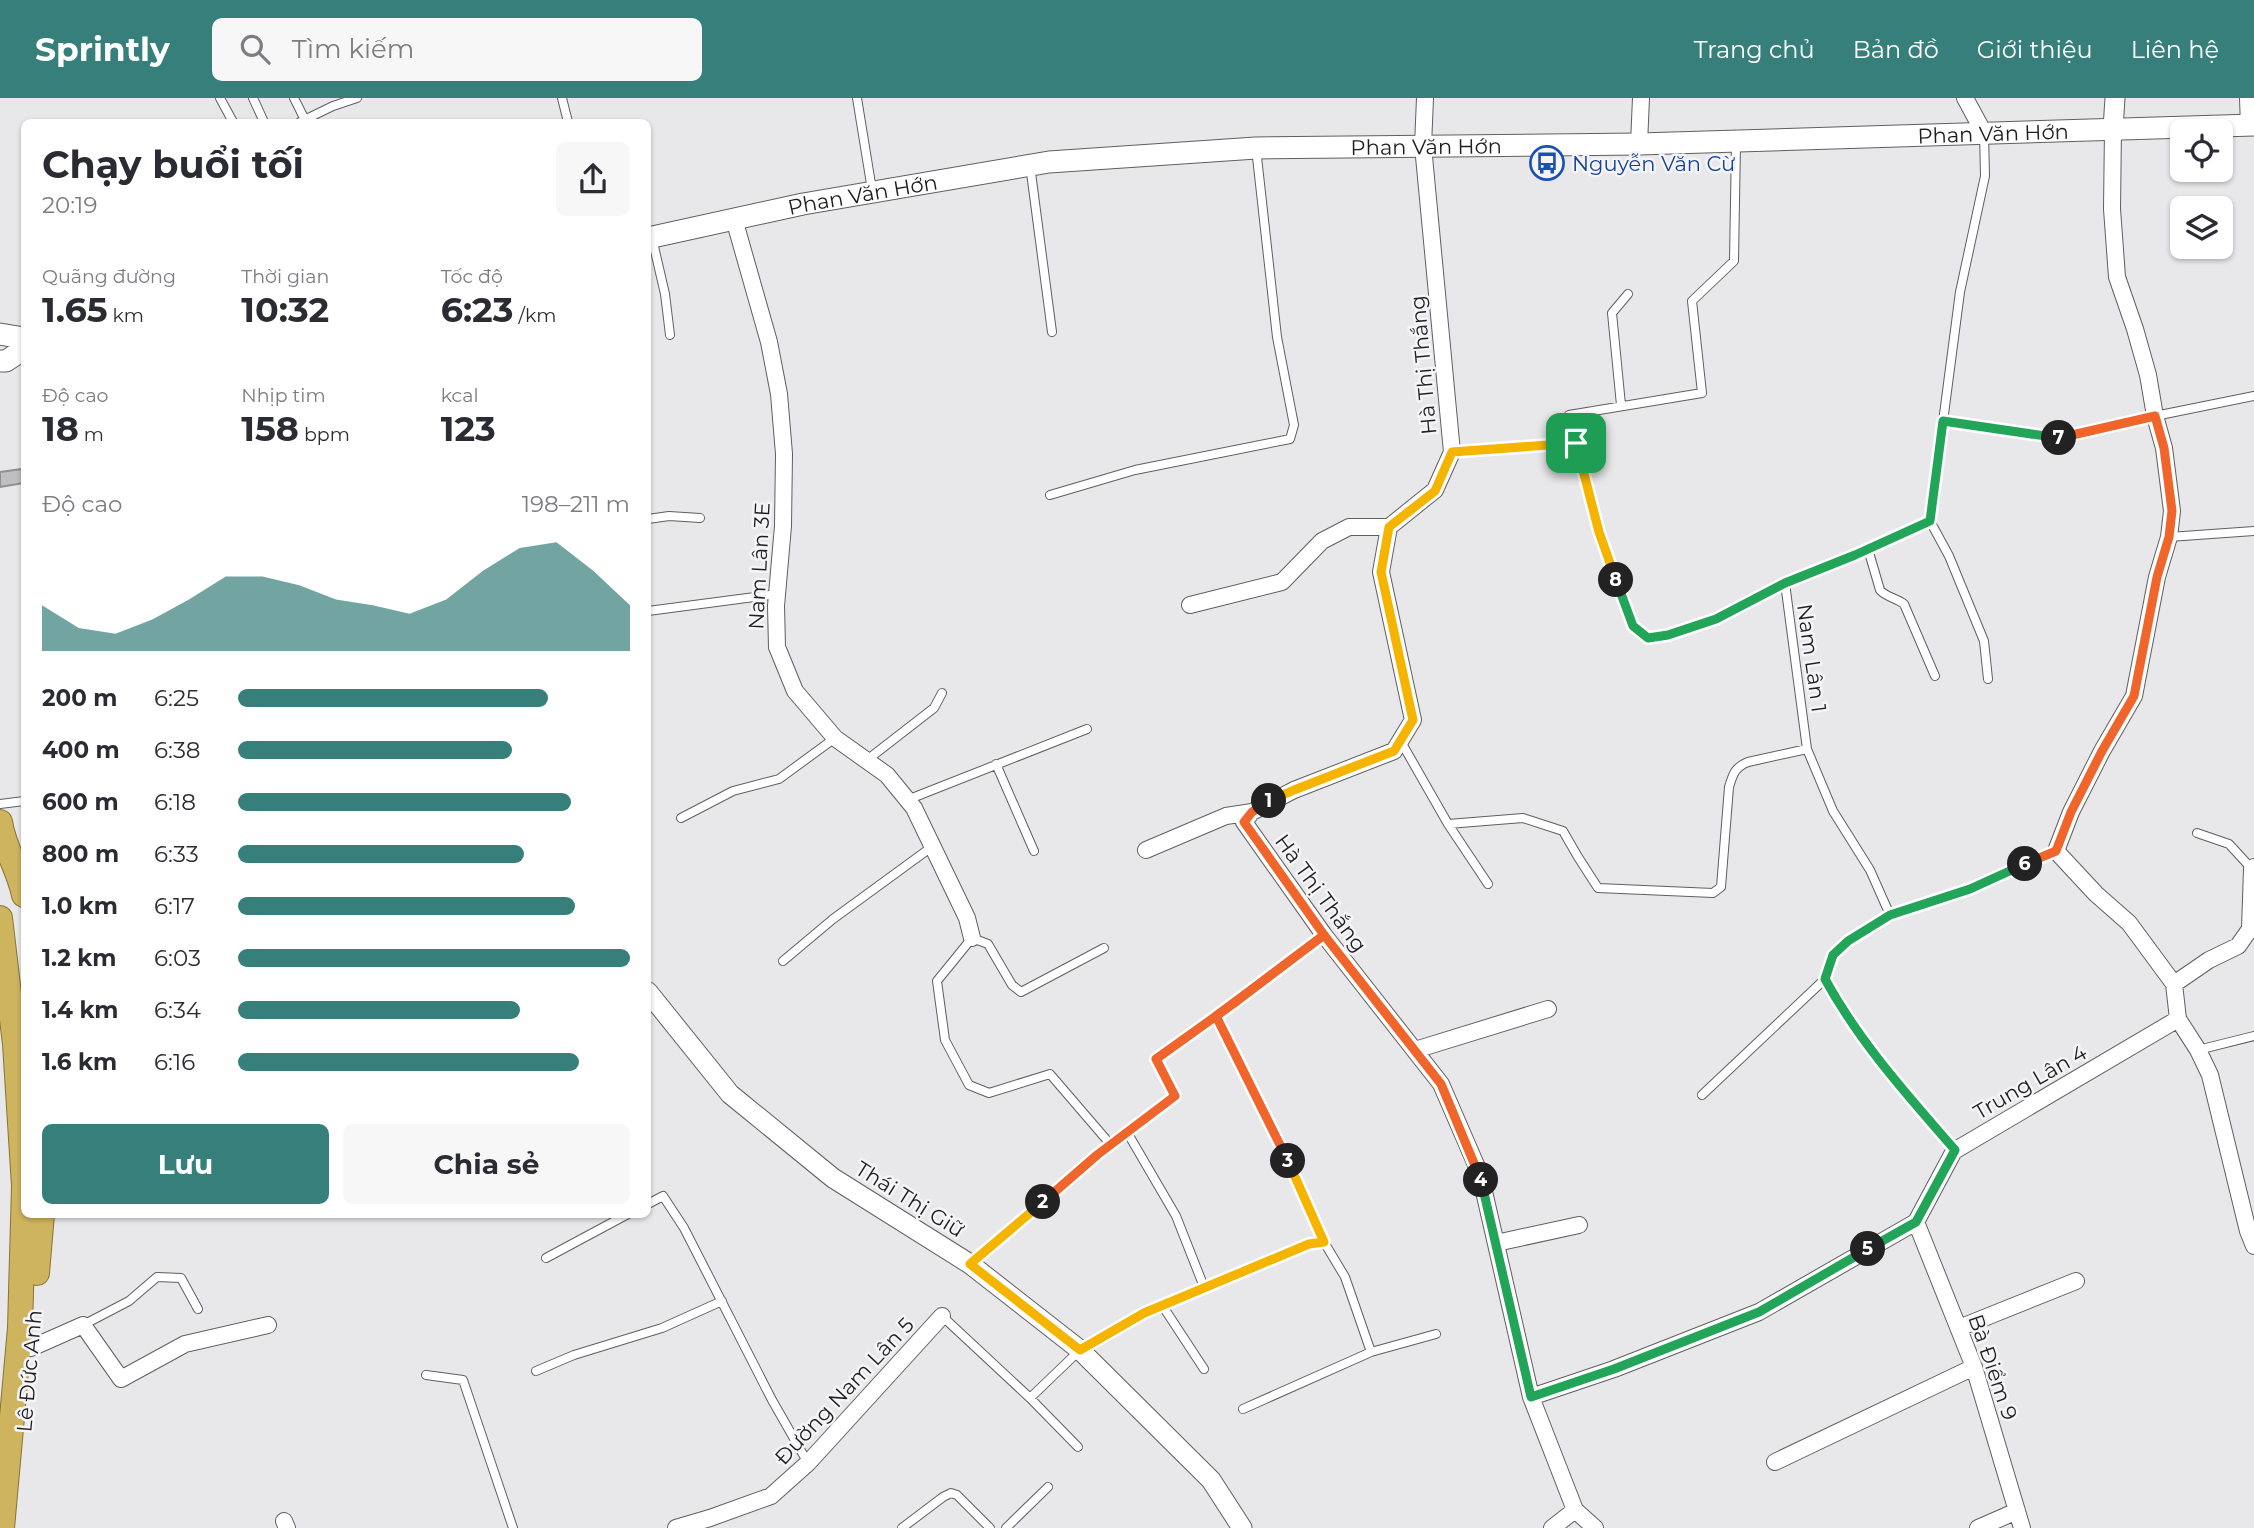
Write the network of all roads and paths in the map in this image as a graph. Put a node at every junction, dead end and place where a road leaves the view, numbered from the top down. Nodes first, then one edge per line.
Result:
1 (220, 98) edge
2 (253, 98) edge
3 (294, 98) edge
4 (357, 98) edge
5 (562, 98) edge
6 (857, 98) edge
7 (1425, 98) edge
8 (1641, 98) edge
9 (1965, 98) edge
10 (2115, 98) edge
11 (2248, 98) edge
12 (231, 119) edge
13 (263, 119) edge
14 (301, 119) edge
15 (306, 119) edge
16 (567, 119) edge
17 (2251, 125) edge
18 (2113, 129) junction
19 (1984, 133) junction
20 (1737, 141) junction
21 (1639, 144) junction
22 (1423, 146) junction
23 (1256, 148) junction
24 (1030, 165) junction
25 (872, 193) junction
26 (734, 219) junction
27 (651, 237) edge
28 (651, 244) edge
29 (1628, 294) dead end
30 (1052, 332) dead end
31 (0, 334) edge
32 (670, 335) dead end
33 (21, 338) edge
34 (21, 351) edge
35 (0, 361) edge
36 (2254, 396) edge
37 (1621, 405) junction
38 (2155, 416) junction
39 (1943, 421) junction
40 (1576, 443) junction
41 (1452, 452) junction
42 (1050, 495) dead end
43 (700, 518) dead end
44 (651, 519) edge
45 (1930, 521) junction
46 (1389, 527) junction
47 (2253, 534) edge
48 (2169, 537) junction
49 (1868, 549) junction
50 (1785, 583) junction
51 (777, 594) junction
52 (1190, 605) dead end
53 (651, 611) edge
54 (1935, 677) dead end
55 (1987, 679) dead end
56 (942, 693) dead end
57 (1087, 729) dead end
58 (835, 738) junction
59 (1400, 740) junction
60 (1807, 748) junction
61 (867, 761) junction
62 (996, 764) junction
63 (907, 800) junction
64 (21, 801) edge
65 (0, 804) edge
66 (1252, 812) junction
67 (681, 818) dead end
68 (1448, 824) junction
69 (2197, 832) dead end
70 (1, 840) edge
71 (933, 846) junction
72 (1146, 850) dead end
73 (1034, 851) dead end
74 (2056, 851) junction
75 (2253, 868) edge
76 (21, 881) edge
77 (1488, 884) dead end
78 (1890, 915) junction
79 (0, 918) edge
80 (1324, 935) junction
81 (972, 938) junction
82 (1104, 948) dead end
83 (783, 961) dead end
84 (1825, 979) junction
85 (2174, 984) junction
86 (651, 996) edge
87 (1548, 1009) dead end
88 (1216, 1016) junction
89 (2178, 1019) junction
90 (2254, 1036) edge
91 (2199, 1050) junction
92 (1415, 1051) junction
93 (1702, 1095) dead end
94 (1127, 1132) junction
95 (21, 1139) edge
96 (1111, 1144) junction
97 (1955, 1150) junction
98 (651, 1202) edge
99 (23, 1218) edge
100 (42, 1218) edge
101 (621, 1218) edge
102 (1916, 1222) junction
103 (1579, 1225) dead end
104 (1324, 1242) junction
105 (1496, 1243) junction
106 (2254, 1246) edge
107 (546, 1258) dead end
108 (970, 1264) junction
109 (2076, 1281) dead end
110 (1204, 1287) junction
111 (722, 1301) junction
112 (1162, 1305) junction
113 (198, 1309) dead end
114 (942, 1316) joint
115 (83, 1325) junction
116 (268, 1325) dead end
117 (1959, 1328) junction
118 (1436, 1334) dead end
119 (31, 1348) junction
120 (1080, 1350) junction
121 (1371, 1352) junction
122 (1974, 1367) junction
123 (1204, 1369) dead end
124 (536, 1371) dead end
125 (426, 1375) dead end
126 (1531, 1397) junction
127 (1030, 1398) junction
128 (1243, 1409) dead end
129 (1078, 1447) dead end
130 (1775, 1462) dead end
131 (808, 1463) junction
132 (1048, 1487) dead end
133 (1574, 1510) junction
134 (2017, 1511) junction
135 (2, 1528) edge
136 (16, 1528) edge
137 (513, 1528) edge
138 (676, 1528) edge
139 (902, 1528) edge
140 (990, 1528) edge
141 (1006, 1528) edge
142 (1242, 1528) edge
143 (1552, 1528) edge
144 (1595, 1528) edge
145 (1978, 1528) edge
146 (2022, 1528) edge

1 - 12 lane
2 - 13 lane
3 - 14 lane
4 - 15 lane
5 - 16 lane
6 - 25 lane
7 - 22 street, Hà Thị Thắng
8 - 21 street
9 - 19 street
10 - 18 street
11 - 17 street
17 - 18 main road, Phan Văn Hớn
18 - 19 main road, Phan Văn Hớn
18 - 38 street
19 - 20 main road, Phan Văn Hớn
19 - 39 lane
20 - 21 main road, Phan Văn Hớn
20 - 37 lane
21 - 22 main road, Phan Văn Hớn
22 - 23 main road, Phan Văn Hớn
22 - 41 street, Hà Thị Thắng
23 - 24 main road, Phan Văn Hớn
23 - 42 lane
24 - 25 main road, Phan Văn Hớn
24 - 30 lane
25 - 26 main road, Phan Văn Hớn
26 - 27 main road, Phan Văn Hớn
26 - 51 street, Nam Lân 3E
28 - 32 lane
29 - 37 lane
31 - 33 main road
34 - 35 main road
36 - 38 lane
37 - 40 lane
38 - 39 lane
38 - 48 street
39 - 45 lane
40 - 41 lane
40 - 50 lane
41 - 46 street, Hà Thị Thắng
43 - 44 lane
45 - 49 lane, Nam Lân 1
45 - 55 lane
46 - 52 street
46 - 59 street
47 - 48 lane
48 - 74 street
49 - 50 lane, Nam Lân 1
49 - 54 lane
50 - 60 lane, Nam Lân 1
51 - 53 lane
51 - 58 street, Nam Lân 3E
56 - 61 lane
57 - 62 lane
58 - 61 street, Nam Lân 3E
58 - 67 lane
59 - 66 street
59 - 68 lane
60 - 68 lane
60 - 78 lane, Nam Lân 1
61 - 63 street, Nam Lân 3E
62 - 63 lane
62 - 73 lane
63 - 71 street, Nam Lân 3E
64 - 65 lane
66 - 72 street
66 - 80 street, Hà Thị Thắng
68 - 77 lane
69 - 75 lane
70 - 76 highway
71 - 81 street, Nam Lân 3E
71 - 83 lane
74 - 78 lane
74 - 85 street
75 - 85 street
78 - 84 lane
79 - 95 highway, Lê Đức Anh
80 - 88 lane
80 - 92 street, Hà Thị Thắng
81 - 82 lane
81 - 96 lane
84 - 93 lane
84 - 97 lane
85 - 89 street
86 - 108 street, Thái Thị Giữ
87 - 92 street
88 - 94 lane
88 - 104 lane
89 - 91 street
89 - 97 street, Trung Lân 4
90 - 91 lane
91 - 106 street
92 - 105 street, Hà Thị Thắng
94 - 96 lane
94 - 110 lane
96 - 108 lane
97 - 102 street
98 - 111 lane
99 - 135 highway, Lê Đức Anh
100 - 119 highway, Lê Đức Anh
101 - 107 lane
102 - 117 street, Bà Điểm 9
102 - 126 street
103 - 105 street
104 - 110 lane
104 - 121 lane
105 - 126 street, Hà Thị Thắng
108 - 120 street, Thái Thị Giữ
109 - 117 street
110 - 112 lane
111 - 124 lane
111 - 131 lane
112 - 120 lane
112 - 123 lane
113 - 115 lane
114 - 127 lane, Đường Nam Lân 5
114 - 131 street, Đường Nam Lân 5
115 - 116 street
115 - 119 street
117 - 122 street, Bà Điểm 9
118 - 121 lane
119 - 136 highway, Lê Đức Anh
120 - 127 lane
120 - 142 street, Thái Thị Giữ
121 - 128 lane
122 - 130 street
122 - 134 street, Bà Điểm 9
125 - 137 lane
126 - 133 street, Hà Thị Thắng
127 - 129 lane, Đường Nam Lân 5
131 - 138 street, Đường Nam Lân 5
132 - 141 lane
133 - 143 street
133 - 144 street, Hà Thị Thắng
134 - 145 street
134 - 146 street, Bà Điểm 9
139 - 140 lane

